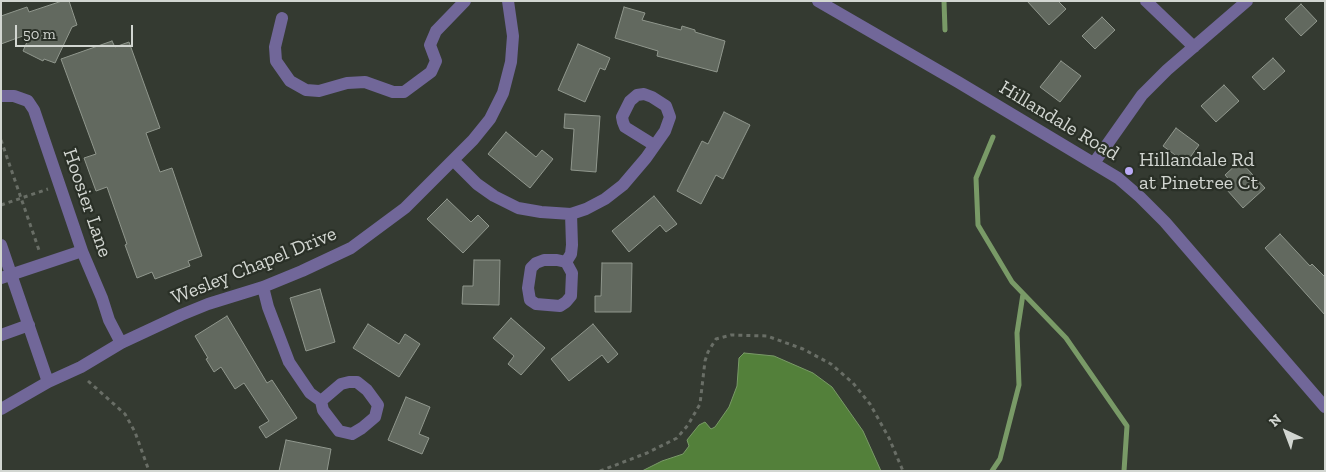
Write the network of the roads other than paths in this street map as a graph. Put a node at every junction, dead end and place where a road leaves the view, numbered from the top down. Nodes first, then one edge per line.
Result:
1 (465, 1) edge
2 (508, 1) edge
3 (818, 1) edge
4 (1146, 1) edge
5 (1247, 1) edge
6 (282, 18) dead end
7 (1194, 48) junction
8 (1, 96) edge
9 (654, 145) dead end
10 (454, 161) junction
11 (1094, 163) junction
12 (571, 214) junction
13 (1, 245) edge
14 (82, 251) junction
15 (566, 262) dead end
16 (6, 276) edge
17 (263, 287) junction
18 (28, 325) junction
19 (1, 335) edge
20 (121, 343) junction
21 (48, 382) junction
22 (321, 401) junction
23 (1325, 406) edge
24 (1, 409) edge

1 - 6 street
2 - 10 street, Wesley Chapel Drive
3 - 11 street, Hillandale Road
4 - 7 street
5 - 7 street
7 - 11 street
8 - 14 street, Hoosier Lane
9 - 12 street
10 - 12 street
10 - 17 street, Wesley Chapel Drive
11 - 23 street, Hillandale Road
12 - 15 street
13 - 16 street
14 - 16 street
14 - 20 street, Hoosier Lane
16 - 18 street
17 - 20 street, Wesley Chapel Drive
17 - 22 street
18 - 19 street
18 - 21 street
20 - 21 street, Wesley Chapel Drive
21 - 24 street, Wesley Chapel Drive
22 - 22 street

